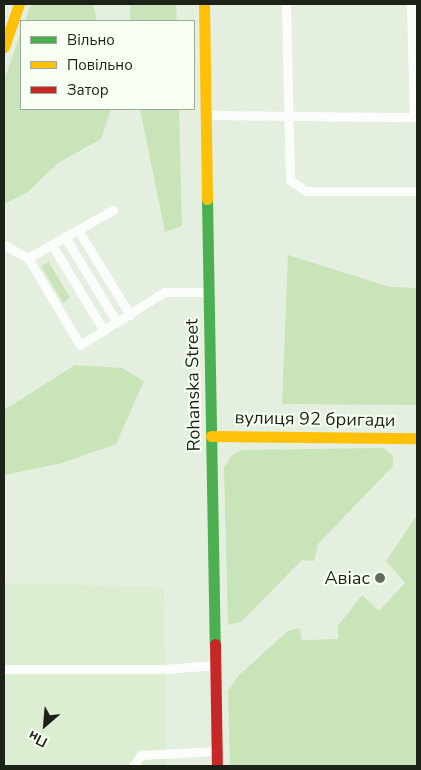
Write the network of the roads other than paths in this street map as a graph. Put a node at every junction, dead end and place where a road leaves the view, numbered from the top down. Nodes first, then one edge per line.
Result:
1 (19, 4) edge
2 (204, 4) edge
3 (286, 4) edge
4 (411, 4) edge
5 (4, 47) edge
6 (205, 115) junction
7 (415, 117) edge
8 (417, 191) edge
9 (113, 210) dead end
10 (78, 230) junction
11 (65, 238) junction
12 (4, 245) edge
13 (52, 245) junction
14 (28, 258) junction
15 (209, 292) junction
16 (130, 315) junction
17 (117, 323) junction
18 (104, 331) junction
19 (211, 436) junction
20 (417, 438) edge
21 (215, 665) junction
22 (4, 669) edge
23 (217, 752) junction
24 (133, 766) edge
25 (217, 766) edge

1 - 5 main road
2 - 6 main road, Rohanska Street
3 - 8 lane
4 - 7 lane
6 - 7 lane
6 - 15 main road, Rohanska Street
9 - 10 lane
10 - 11 lane
10 - 16 lane
11 - 13 lane
11 - 17 lane
12 - 14 lane
13 - 14 lane
13 - 18 lane
14 - 18 lane
15 - 16 lane
15 - 19 main road, Rohanska Street
16 - 17 lane
17 - 18 lane
19 - 20 main road, вулиця 92 бригади
19 - 21 main road, Rohanska Street
21 - 22 lane
21 - 23 main road, Rohanska Street
23 - 24 lane
23 - 25 main road, Rohanska Street

